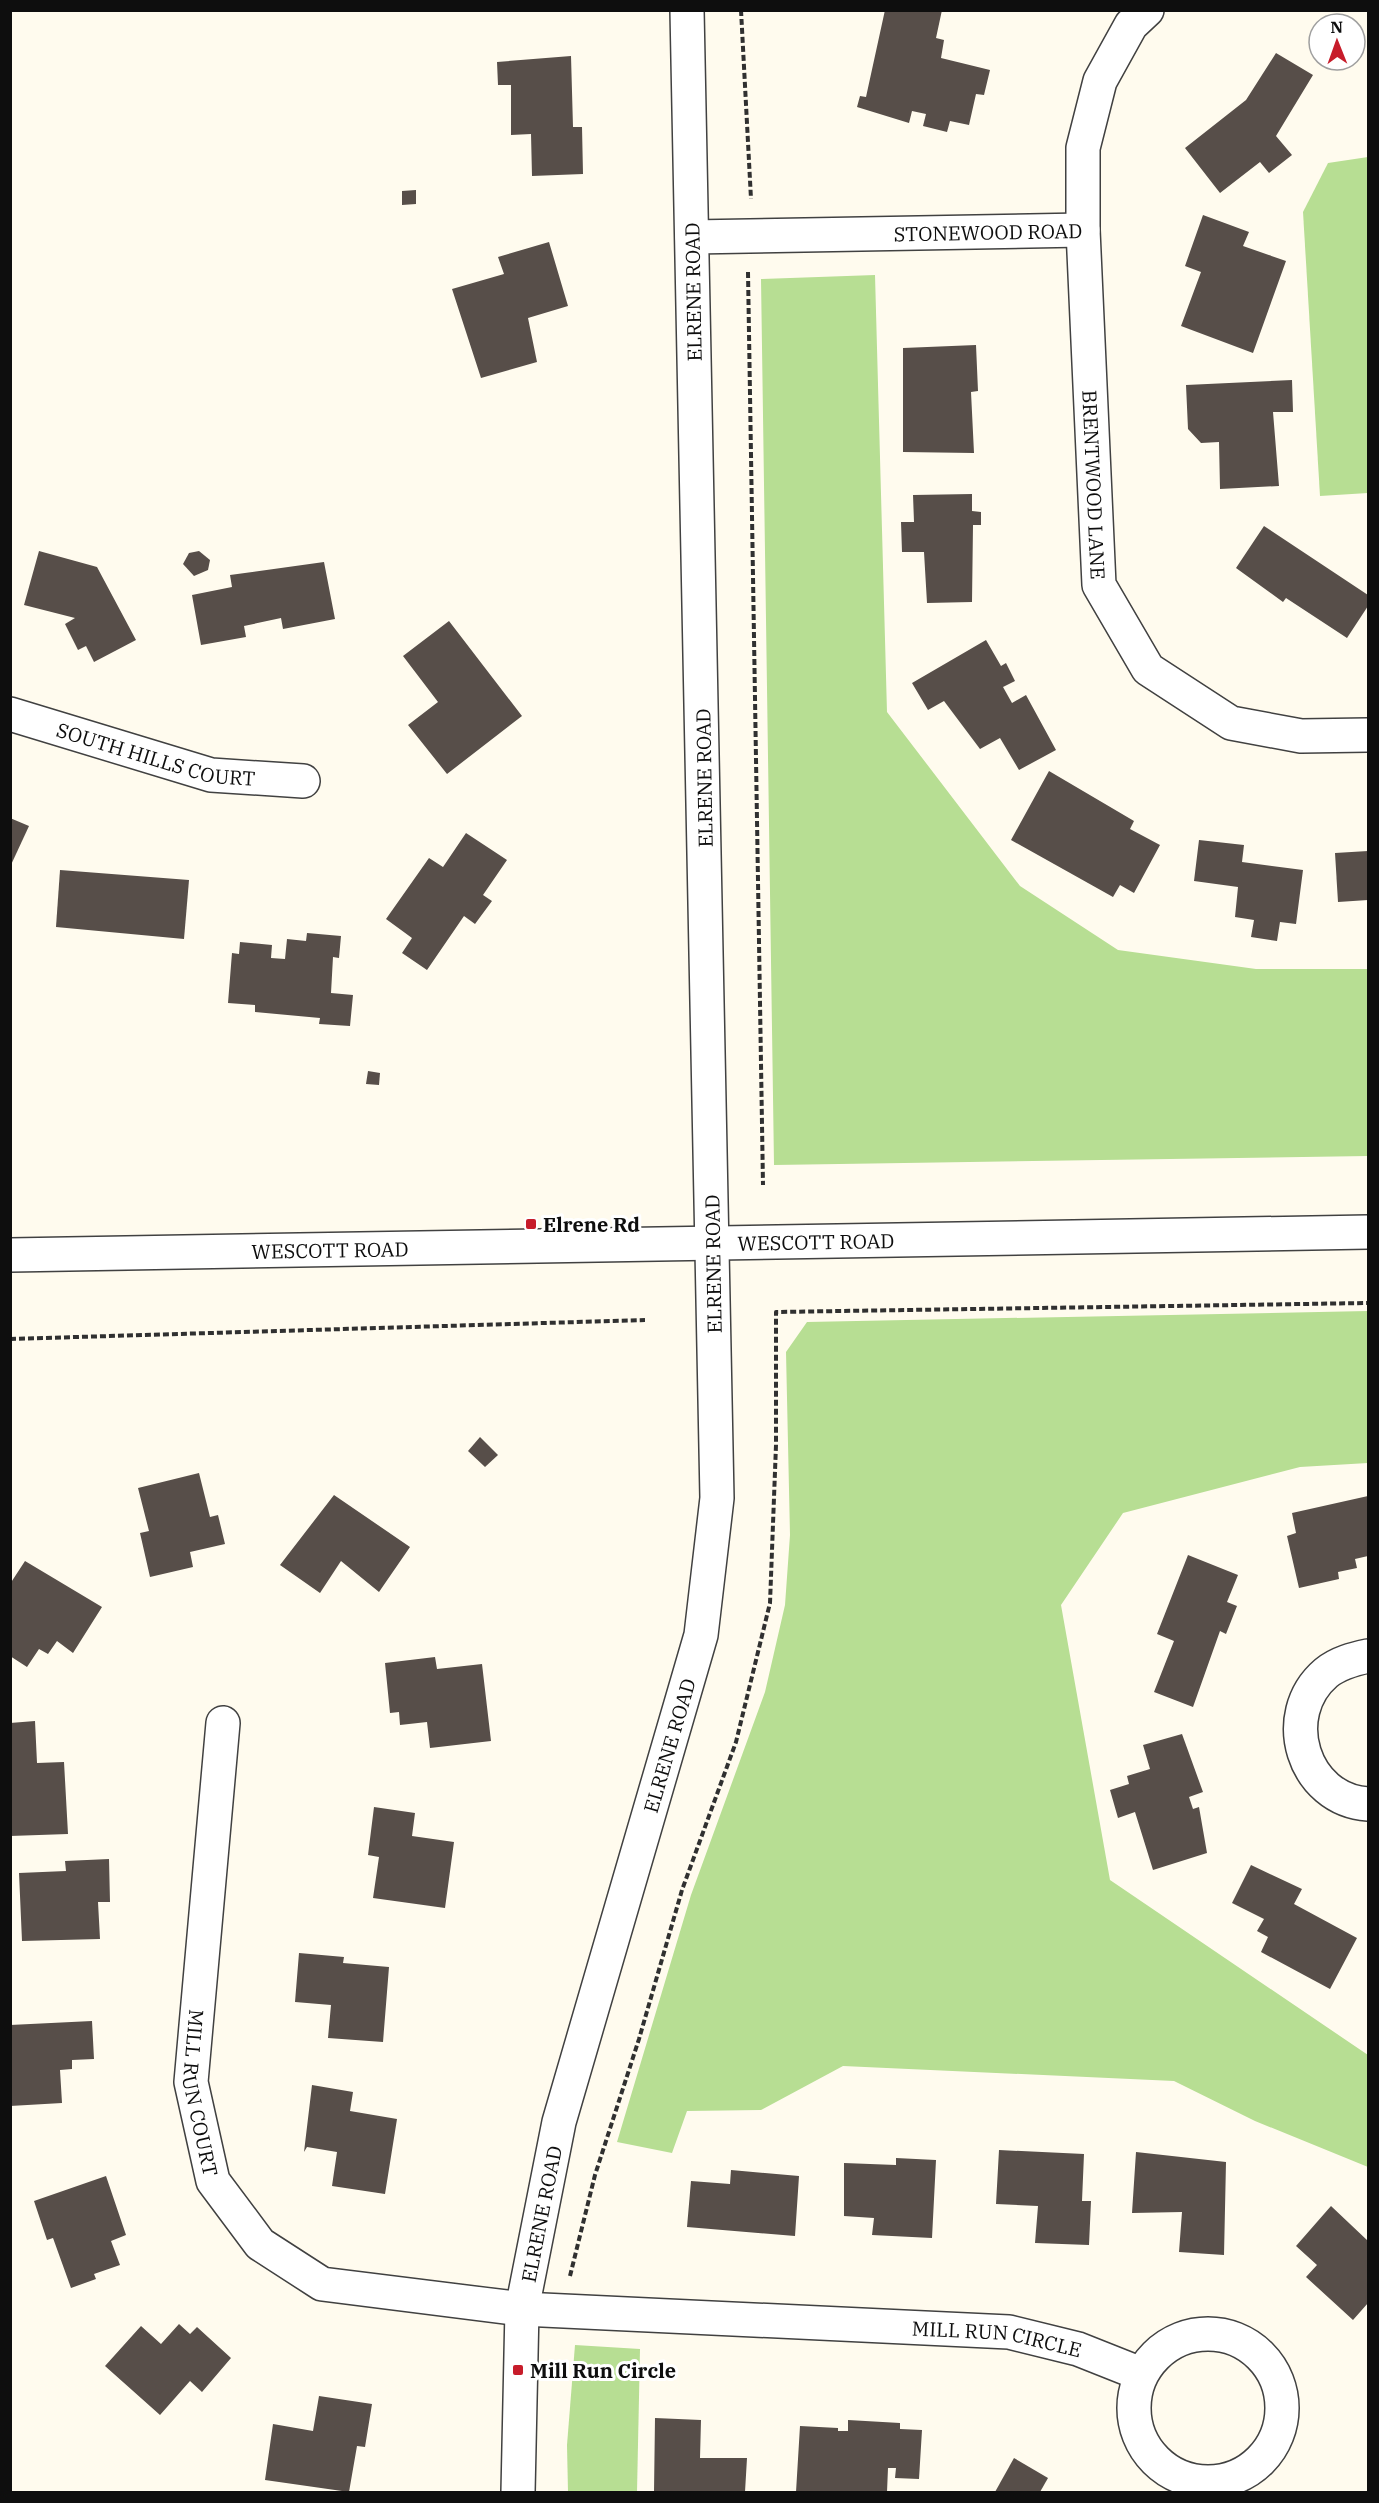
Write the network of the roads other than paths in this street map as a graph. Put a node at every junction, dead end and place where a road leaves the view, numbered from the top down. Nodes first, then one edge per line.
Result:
1 (687, 10) edge
2 (1147, 10) edge
3 (1083, 230) junction
4 (692, 237) junction
5 (10, 714) edge
6 (1368, 735) edge
7 (303, 781) dead end
8 (1368, 1232) edge
9 (714, 1244) junction
10 (10, 1255) edge
11 (1368, 1656) edge
12 (223, 1723) dead end
13 (1368, 1804) edge
14 (522, 2309) junction
15 (1141, 2374) junction
16 (518, 2493) edge

1 - 4 street, ELRENE ROAD
2 - 3 street, STONEWOOD ROAD
3 - 4 street, STONEWOOD ROAD
3 - 6 street, BRENTWOOD LANE
4 - 9 street, ELRENE ROAD
5 - 7 street, SOUTH HILLS COURT
8 - 9 street, WESCOTT ROAD
9 - 10 street, WESCOTT ROAD
9 - 14 street, ELRENE ROAD
11 - 13 street
12 - 14 street, MILL RUN COURT
14 - 15 street, MILL RUN CIRCLE
14 - 16 street, ELRENE ROAD
15 - 15 street

